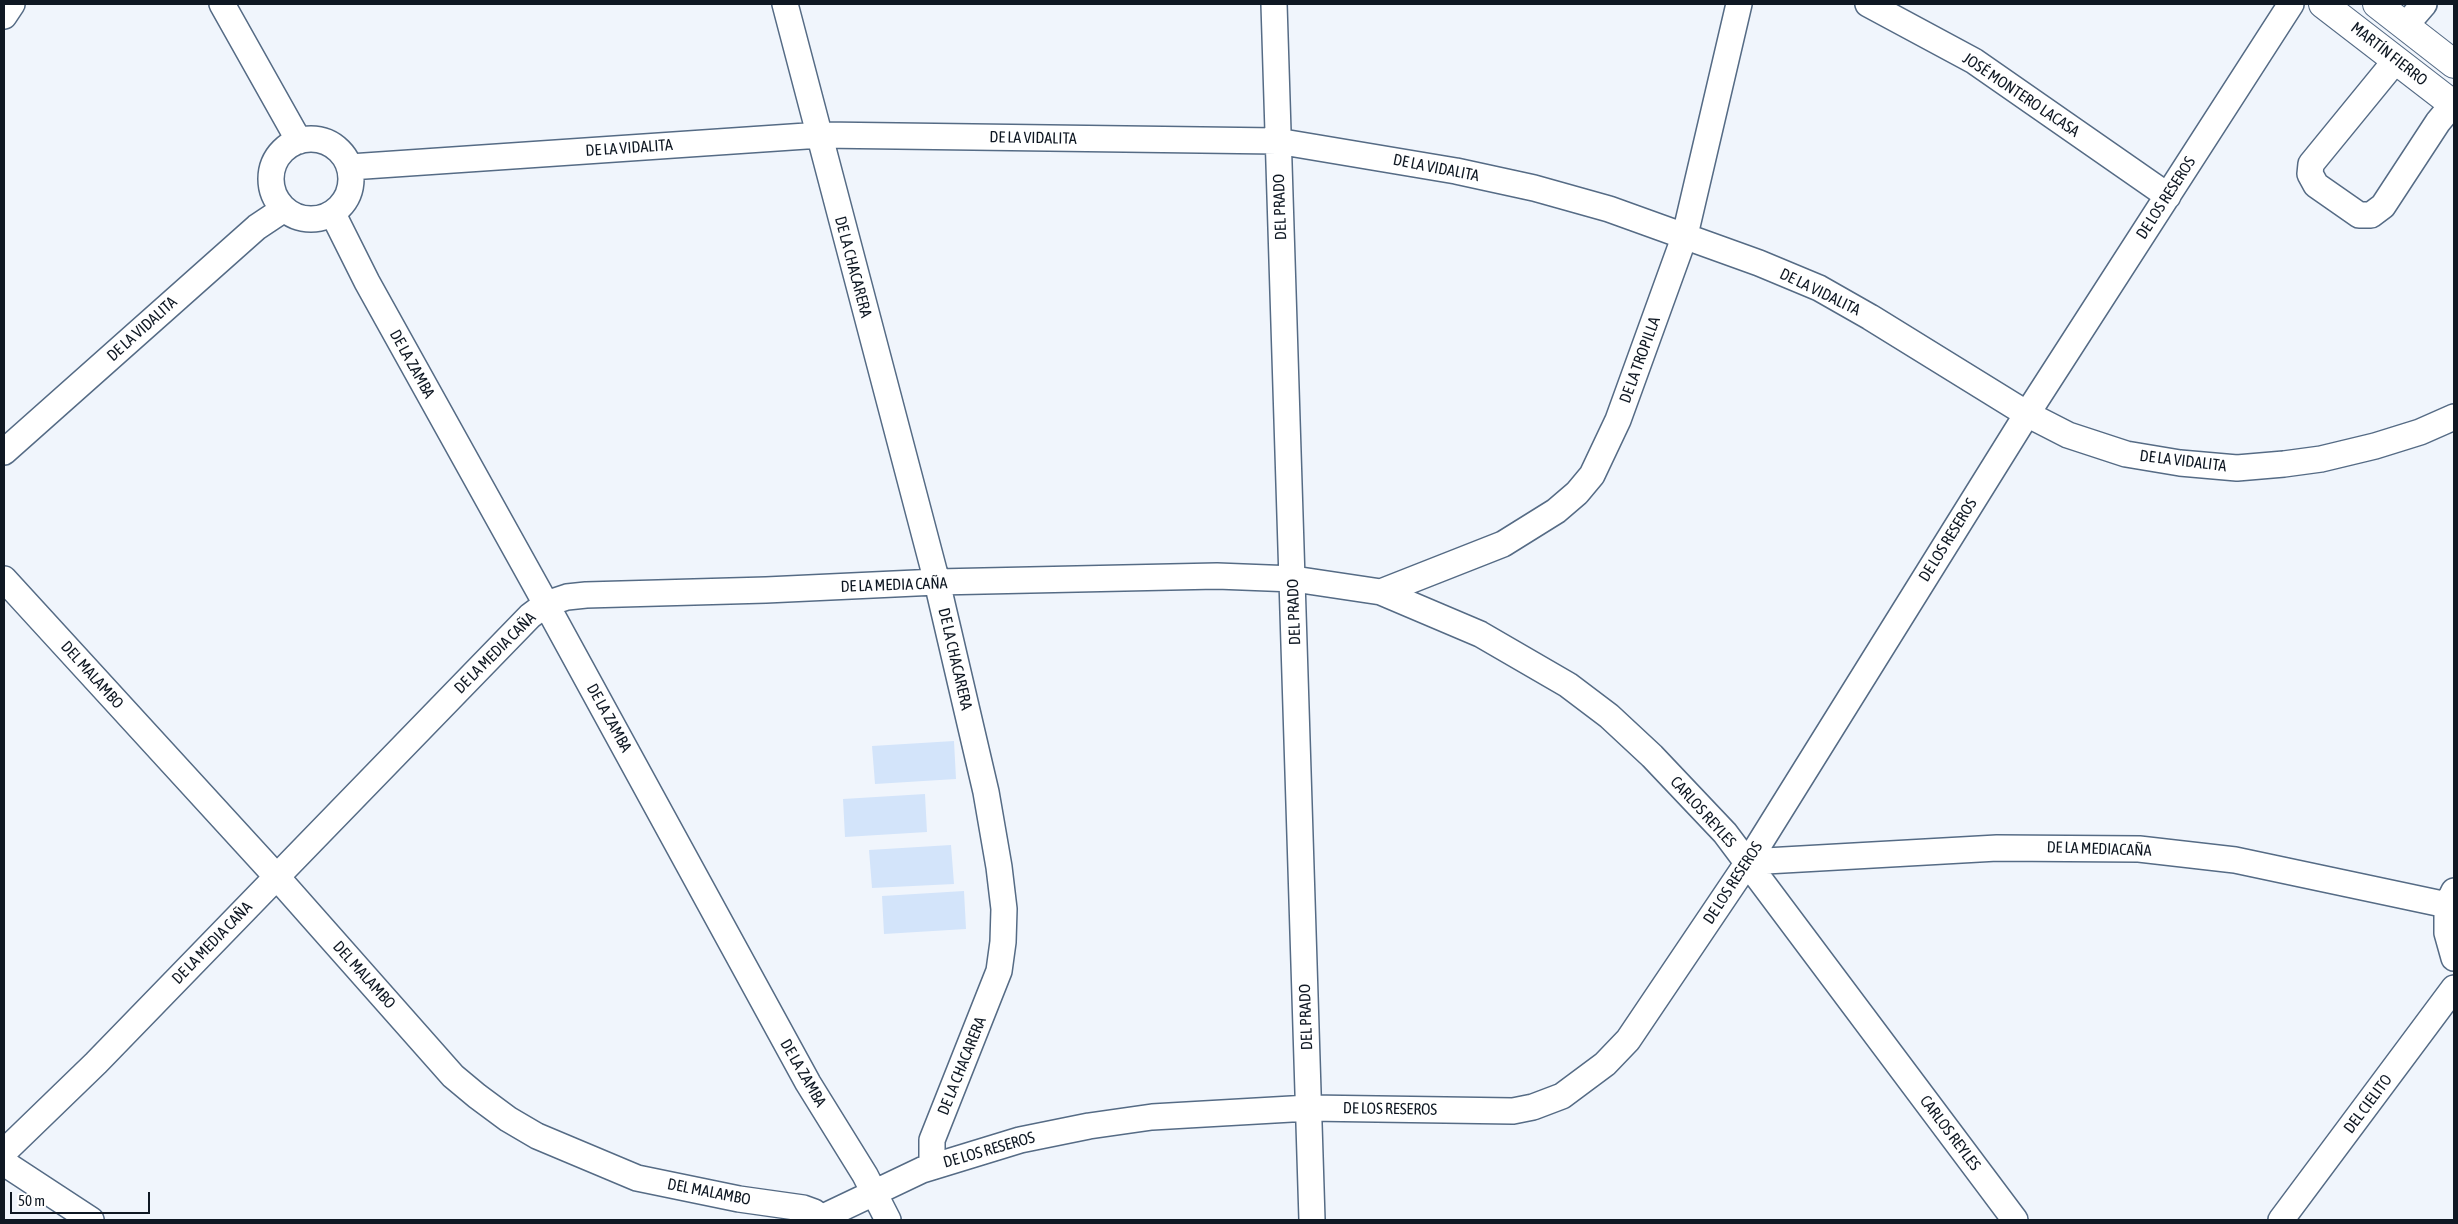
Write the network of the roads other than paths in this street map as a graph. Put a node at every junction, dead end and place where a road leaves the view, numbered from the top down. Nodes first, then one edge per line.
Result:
1 (12, 4) edge
2 (222, 4) edge
3 (785, 4) edge
4 (1274, 4) edge
5 (1739, 4) edge
6 (1868, 4) edge
7 (2291, 4) edge
8 (2323, 4) edge
9 (2377, 4) edge
10 (2424, 4) edge
11 (4, 16) edge
12 (2405, 26) junction
13 (2396, 60) junction
14 (2454, 64) edge
15 (2454, 105) edge
16 (821, 135) junction
17 (299, 141) junction
18 (1278, 141) junction
19 (350, 167) junction
20 (2168, 196) junction
21 (284, 210) junction
22 (333, 214) junction
23 (1685, 235) junction
24 (2026, 414) junction
25 (2454, 417) edge
26 (4, 452) edge
27 (4, 578) edge
28 (1294, 579) junction
29 (937, 582) junction
30 (1381, 592) junction
31 (546, 604) junction
32 (1748, 862) junction
33 (276, 876) junction
34 (2450, 898) edge
35 (2454, 958) edge
36 (2454, 988) edge
37 (1309, 1108) junction
38 (4, 1152) edge
39 (4, 1163) edge
40 (932, 1167) junction
41 (874, 1193) junction
42 (819, 1219) edge
43 (91, 1220) edge
44 (888, 1220) edge
45 (1312, 1220) edge
46 (2015, 1220) edge
47 (2281, 1220) edge

1 - 11 street
2 - 17 street
3 - 16 street, DE LA CHACARERA
4 - 18 street, DEL PRADO
5 - 23 street, DE LA TROPILLA
6 - 20 street, JOSÉ MONTERO LACASA
7 - 20 street, DE LOS RESEROS
8 - 13 main road, MARTÍN FIERRO
9 - 12 main road, MARTÍN FIERRO
10 - 12 street
12 - 14 main road, MARTÍN FIERRO
13 - 15 main road, MARTÍN FIERRO
13 - 15 street
16 - 18 street, DE LA VIDALITA
16 - 19 street, DE LA VIDALITA
16 - 29 street, DE LA CHACARERA
17 - 19 street
17 - 21 street
18 - 23 street, DE LA VIDALITA
18 - 28 street, DEL PRADO
19 - 22 street
20 - 24 street, DE LOS RESEROS
21 - 22 street
21 - 26 street, DE LA VIDALITA
22 - 31 street, DE LA ZAMBA
23 - 24 street, DE LA VIDALITA
23 - 30 street, DE LA TROPILLA
24 - 25 street, DE LA VIDALITA
24 - 32 street, DE LOS RESEROS
27 - 33 street, DEL MALAMBO
28 - 29 street, DE LA MEDIA CAÑA
28 - 30 street, CARLOS REYLES
28 - 37 street, DEL PRADO
29 - 31 street, DE LA MEDIA CAÑA
29 - 40 street, DE LA CHACARERA
30 - 32 street, CARLOS REYLES
31 - 33 street, DE LA MEDIA CAÑA
31 - 41 street, DE LA ZAMBA
32 - 34 street, DE LA MEDIACAÑA
32 - 37 street, DE LOS RESEROS
32 - 46 street, CARLOS REYLES
33 - 38 street, DE LA MEDIA CAÑA
33 - 42 street, DEL MALAMBO
34 - 35 street
36 - 47 street, DEL CIELITO
37 - 40 street, DE LOS RESEROS
37 - 45 street, DEL PRADO
39 - 43 street
40 - 41 street, DE LOS RESEROS
41 - 42 street, DE LOS RESEROS
41 - 44 street, DE LA ZAMBA

